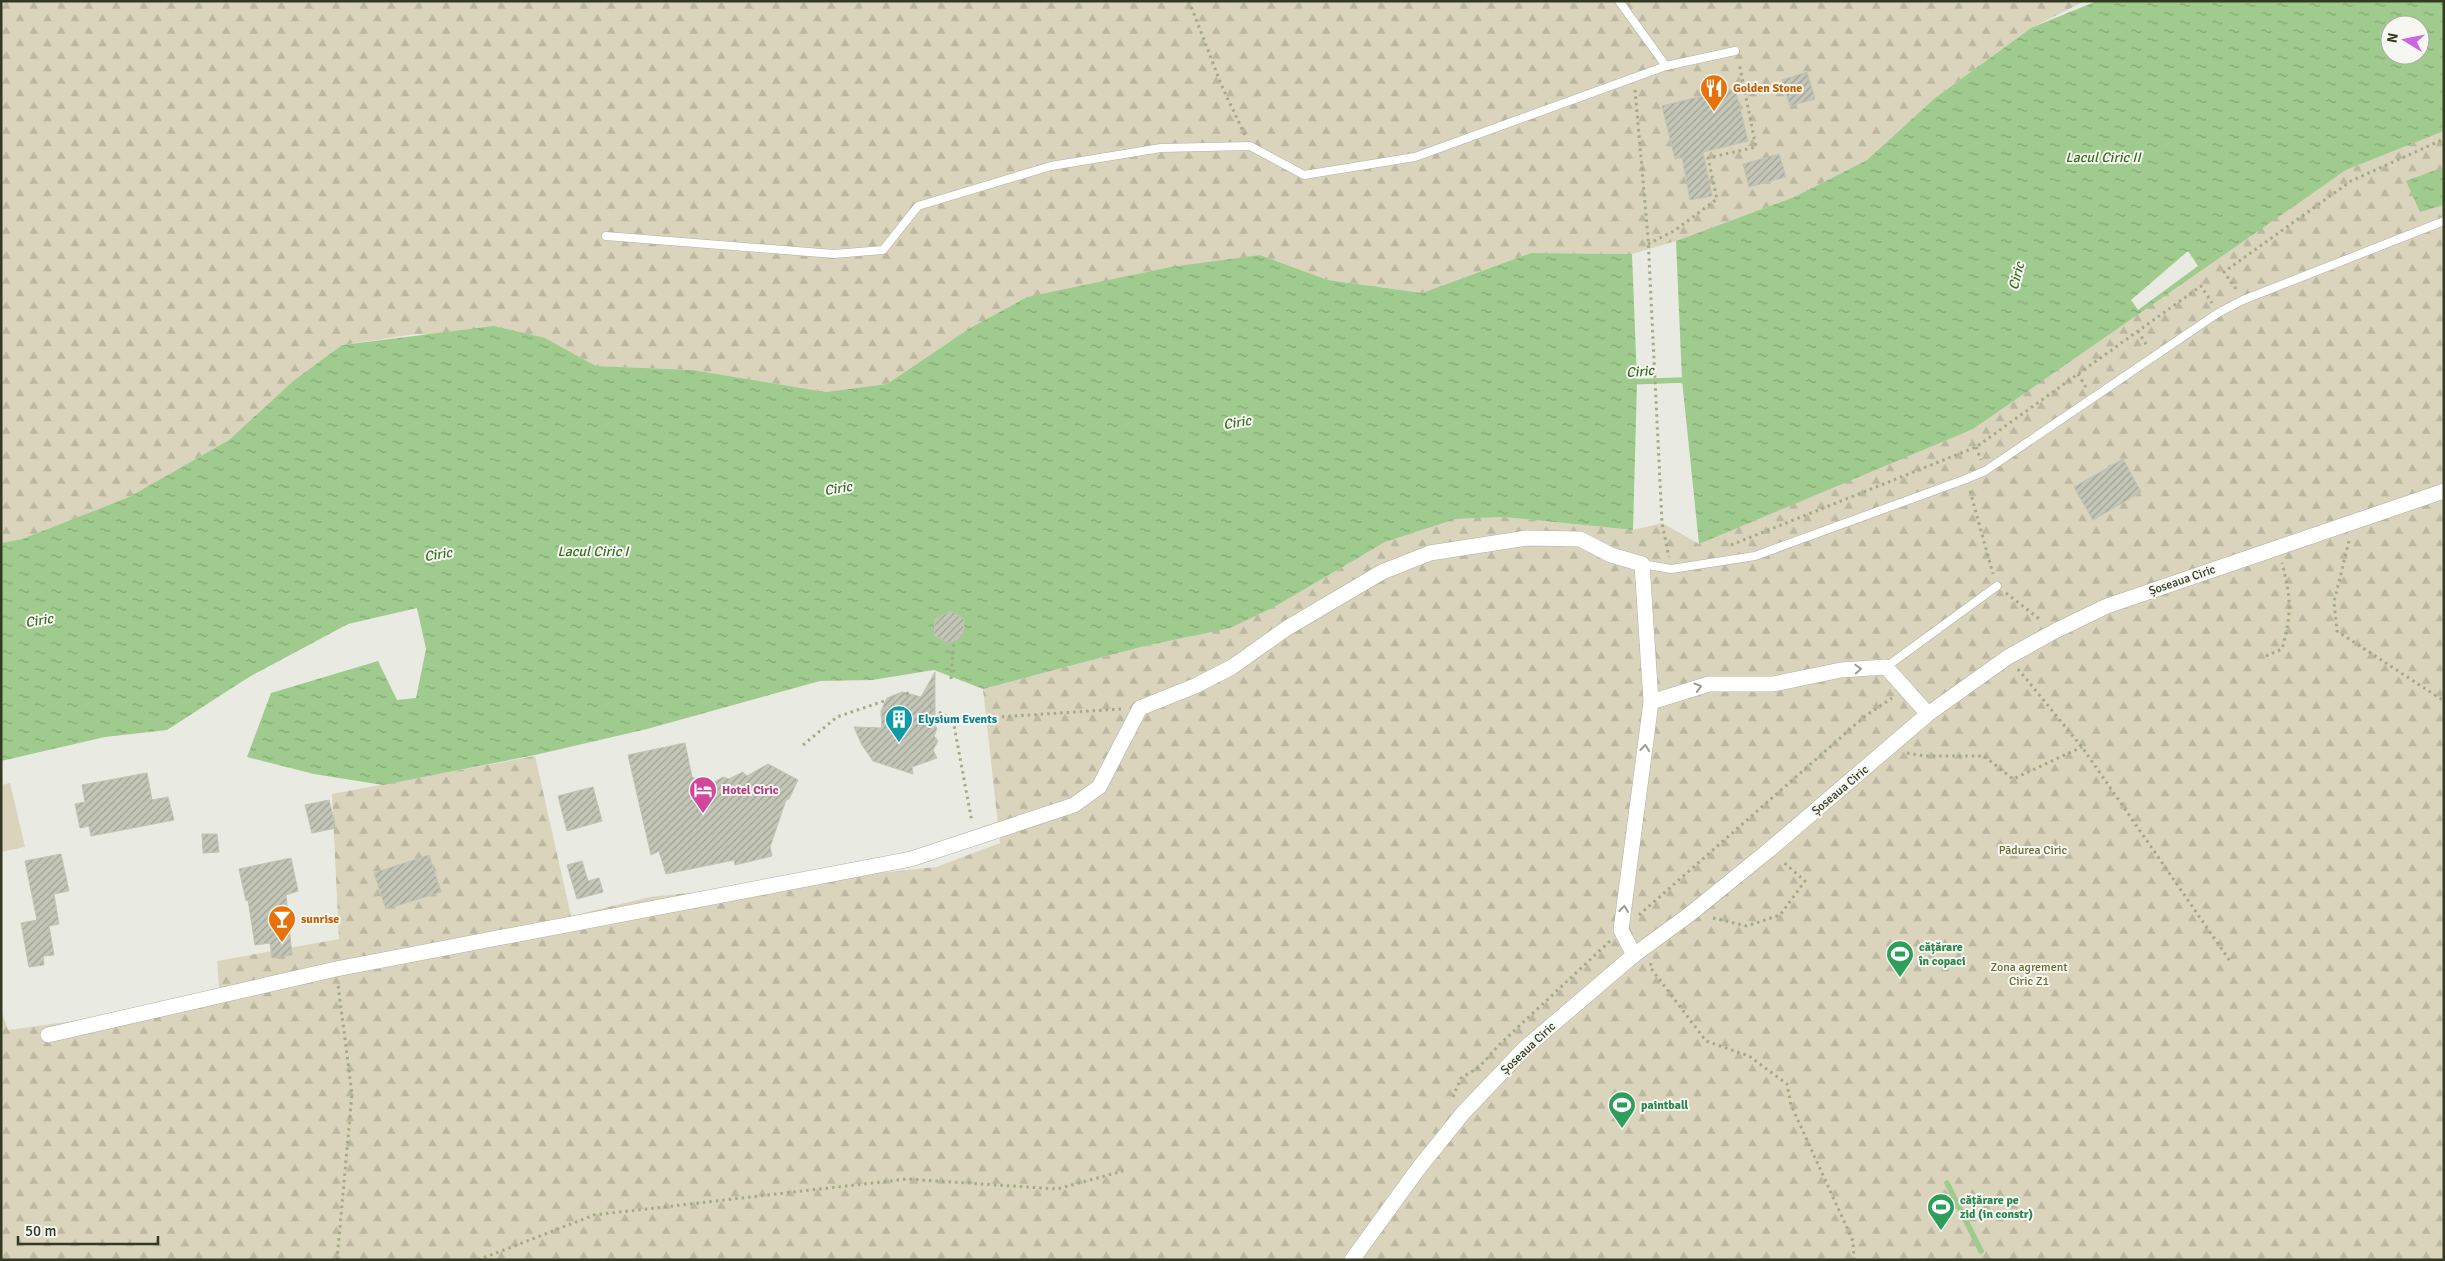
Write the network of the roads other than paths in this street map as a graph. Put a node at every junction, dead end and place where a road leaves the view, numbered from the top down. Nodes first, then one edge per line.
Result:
1 (1619, 1) edge
2 (1735, 51) dead end
3 (1666, 66) junction
4 (2444, 222) edge
5 (606, 236) dead end
6 (2444, 491) edge
7 (1642, 564) junction
8 (1997, 586) road end
9 (1886, 668) junction
10 (1651, 702) junction
11 (1928, 714) junction
12 (1634, 955) junction
13 (48, 1035) dead end
14 (1352, 1260) edge

1 - 3 lane
2 - 3 lane
3 - 5 lane
4 - 7 lane
6 - 11 street, Șoseaua Ciric
7 - 10 street
7 - 13 street
8 - 9 lane
10 -> 9 street
9 - 11 street
12 -> 10 street
11 - 12 street, Șoseaua Ciric
12 - 14 street, Șoseaua Ciric

